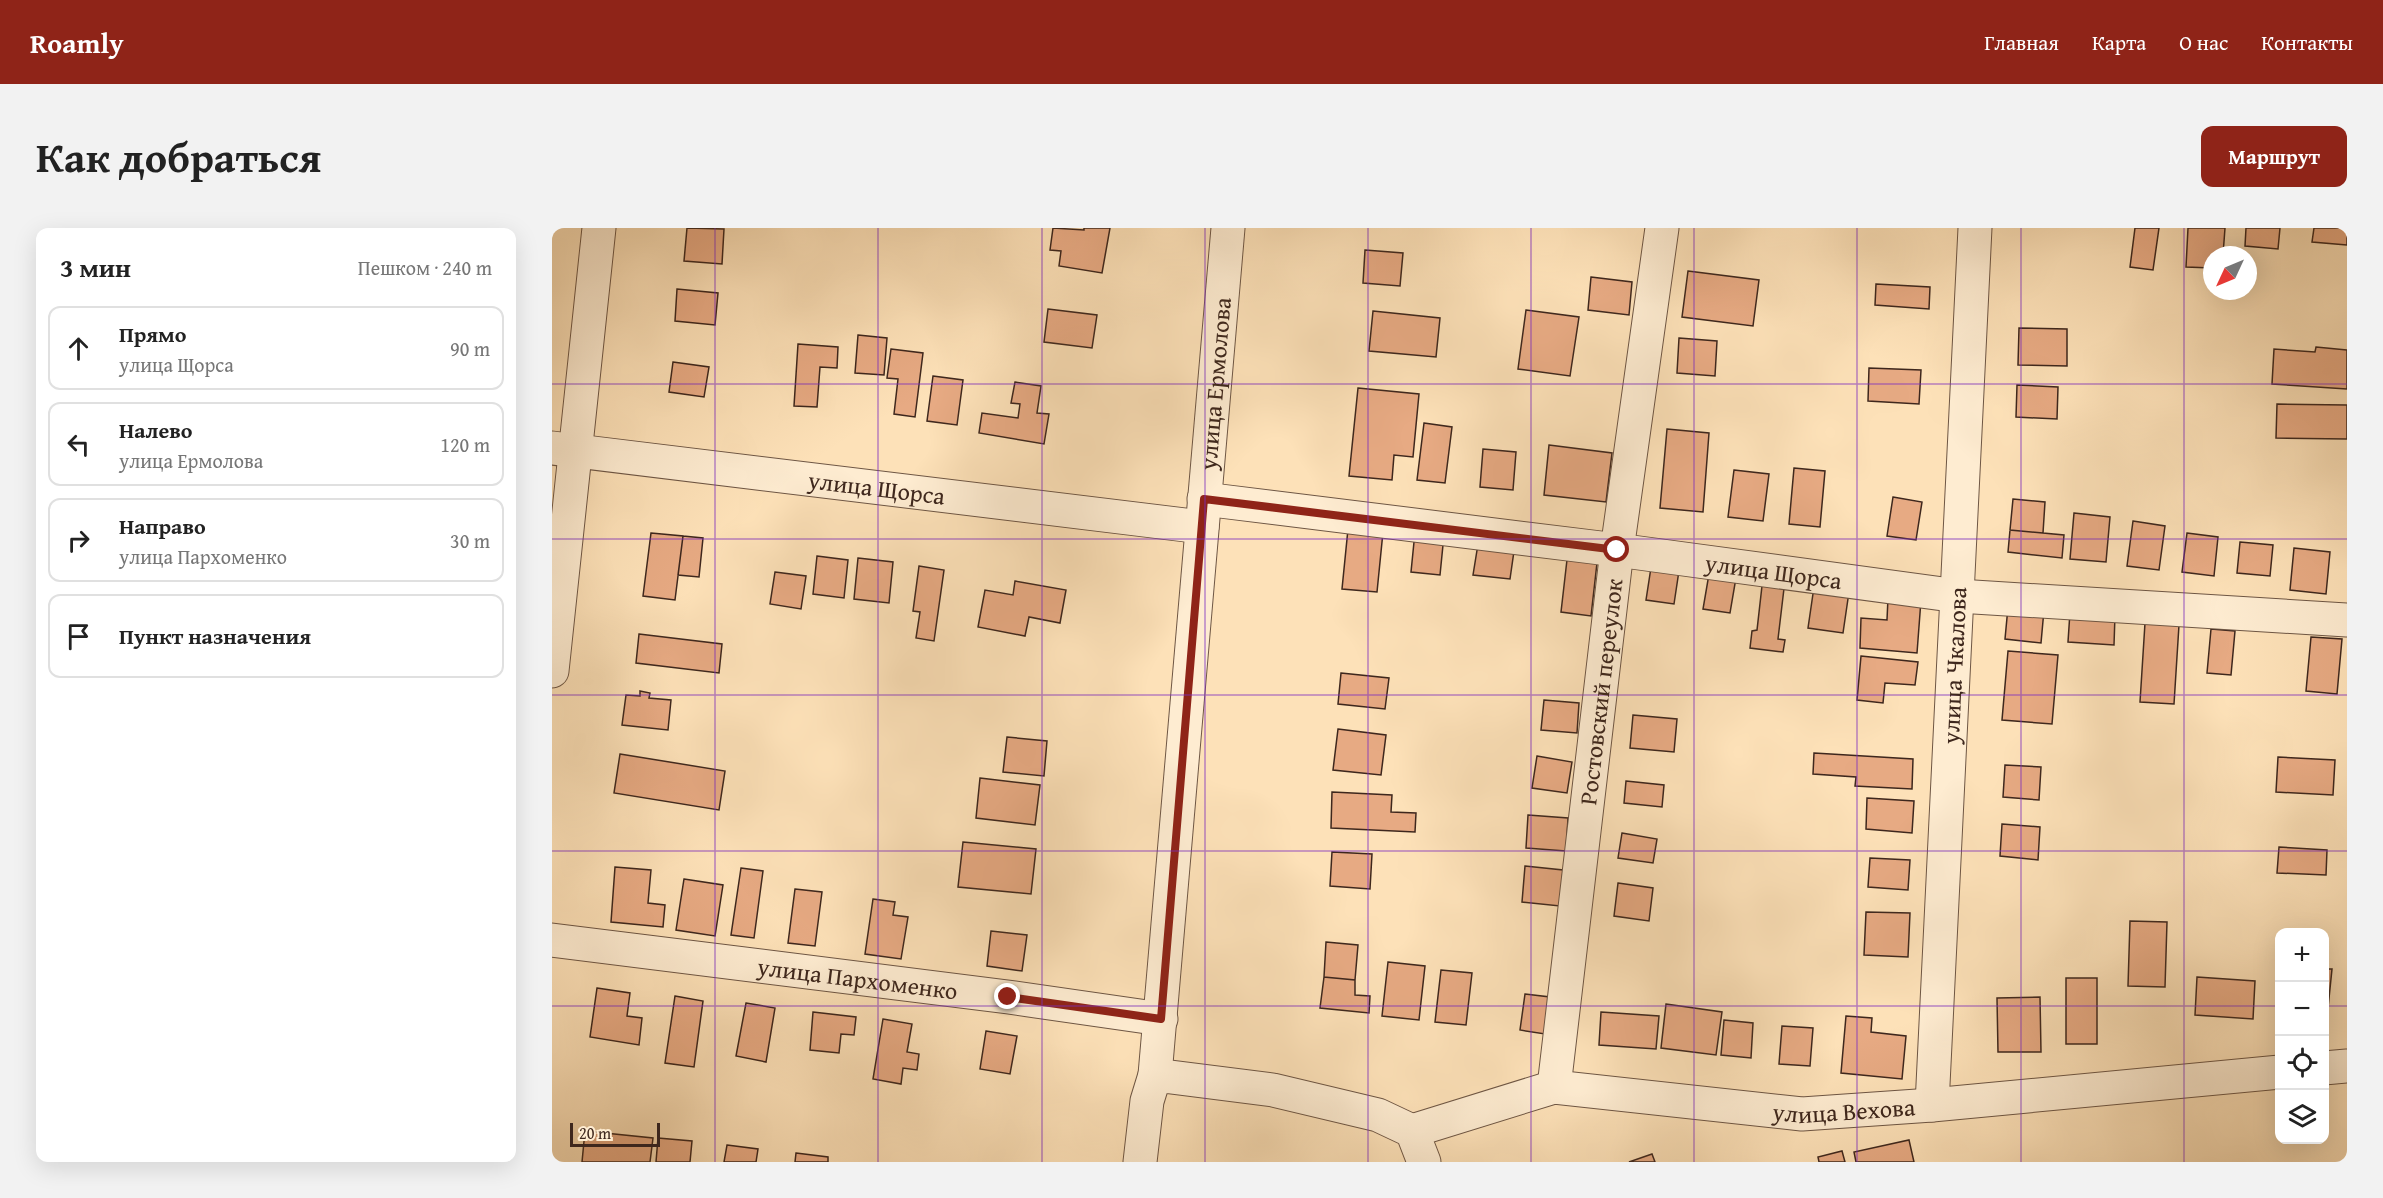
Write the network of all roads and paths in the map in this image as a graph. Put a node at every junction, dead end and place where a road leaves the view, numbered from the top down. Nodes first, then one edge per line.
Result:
1 (599, 228) edge
2 (1228, 228) edge
3 (1662, 228) edge
4 (1975, 228) edge
5 (563, 449) edge
6 (1203, 513) junction
7 (1617, 550) junction
8 (1958, 596) junction
9 (2347, 620) edge
10 (552, 671) edge
11 (552, 940) edge
12 (1161, 1019) junction
13 (2347, 1066) edge
14 (2329, 1068) edge
15 (2275, 1072) edge
16 (1155, 1075) junction
17 (1554, 1087) junction
18 (1932, 1105) junction
19 (1412, 1131) junction
20 (1140, 1162) edge
21 (1424, 1162) edge

1 - 5 street
2 - 6 street, улица Ермолова
3 - 7 street, Ростовский переулок
4 - 8 street, улица Чкалова
5 - 6 street, улица Щорса
5 - 10 street
6 - 7 street, улица Щорса
6 - 12 street, улица Ермолова
7 - 8 street, улица Щорса
7 - 17 street, Ростовский переулок
8 - 9 street, улица Щорса
8 - 18 street, улица Чкалова
11 - 12 street, улица Пархоменко
12 - 16 street, улица Ермолова
13 - 14 street
15 - 18 street, улица Вехова
16 - 19 street
16 - 20 street, улица Ермолова
17 - 18 street, улица Вехова
17 - 19 street, улица Вехова
19 - 21 street

